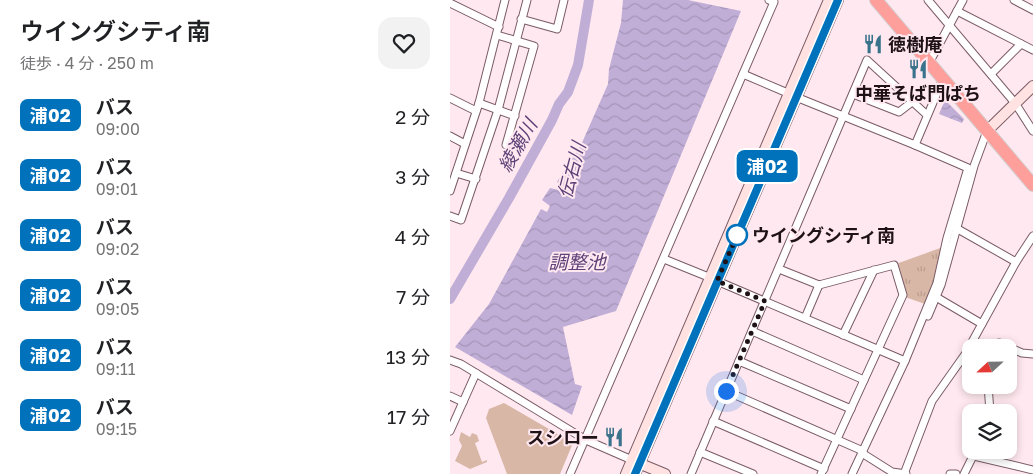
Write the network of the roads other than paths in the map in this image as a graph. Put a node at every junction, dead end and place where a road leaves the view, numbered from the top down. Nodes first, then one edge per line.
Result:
1 (505, 0) edge
2 (527, 0) edge
3 (564, 0) edge
4 (769, 0) edge
5 (829, 0) edge
6 (838, 0) edge
7 (876, 0) edge
8 (928, 0) edge
9 (963, 0) edge
10 (1014, 0) edge
11 (450, 4) edge
12 (1033, 10) edge
13 (957, 11) junction
14 (521, 19) junction
15 (950, 26) junction
16 (499, 27) junction
17 (497, 35) junction
18 (516, 41) junction
19 (1021, 44) junction
20 (1033, 50) edge
21 (930, 64) junction
22 (743, 74) junction
23 (991, 74) junction
24 (943, 79) junction
25 (1033, 86) edge
26 (853, 94) junction
27 (793, 95) junction
28 (450, 98) edge
29 (912, 102) junction
30 (479, 103) junction
31 (1015, 103) junction
32 (498, 110) junction
33 (476, 111) junction
34 (927, 115) junction
35 (515, 116) junction
36 (843, 117) junction
37 (987, 131) junction
38 (1033, 131) edge
39 (450, 136) edge
40 (465, 144) junction
41 (914, 144) junction
42 (506, 145) dead end
43 (456, 173) junction
44 (476, 179) junction
45 (1033, 185) edge
46 (450, 191) edge
47 (450, 216) edge
48 (956, 228) junction
49 (1033, 236) edge
50 (664, 259) junction
51 (1016, 262) junction
52 (778, 269) junction
53 (874, 270) junction
54 (714, 280) junction
55 (819, 285) junction
56 (936, 297) junction
57 (765, 301) junction
58 (805, 318) junction
59 (982, 324) junction
60 (752, 331) junction
61 (843, 335) junction
62 (878, 350) junction
63 (1018, 351) edge
64 (1033, 354) edge
65 (450, 360) edge
66 (739, 361) junction
67 (905, 361) junction
68 (476, 373) junction
69 (864, 380) junction
70 (726, 391) junction
71 (450, 396) edge
72 (463, 402) junction
73 (851, 409) junction
74 (713, 421) junction
75 (450, 431) edge
76 (837, 438) junction
77 (586, 440) junction
78 (700, 452) junction
79 (864, 453) junction
80 (972, 459) edge
81 (995, 459) edge
82 (636, 462) junction
83 (1033, 470) edge
84 (822, 471) edge
85 (570, 474) edge
86 (626, 474) edge
87 (635, 474) edge
88 (664, 474) edge
89 (691, 474) edge
90 (753, 474) edge
91 (852, 474) edge
92 (857, 474) edge
93 (905, 474) edge
94 (950, 474) edge
95 (956, 474) edge
96 (964, 474) edge

1 - 16 street
2 - 14 street
3 - 14 street
4 - 22 street
5 - 27 street
6 - 27 street
7 - 21 highway
8 - 15 street
9 - 13 street
10 - 12 street
11 - 16 street
13 - 15 street
13 - 19 street
14 - 18 street
15 - 21 street
15 - 23 street
16 - 17 street
17 - 18 street
17 - 30 street
18 - 32 street
18 - 35 street
19 - 20 street
19 - 23 street
21 - 24 highway
22 - 27 street
22 - 50 street
23 - 31 street
24 - 34 street
24 - 37 highway
25 - 31 street
26 - 29 street
26 - 29 street
26 - 36 street
27 - 36 street
27 - 54 street
28 - 33 street
29 - 34 street
30 - 32 street
30 - 33 street
31 - 37 street
31 - 38 street
32 - 35 street
32 - 44 street
33 - 40 street
34 - 41 street
35 - 42 street
36 - 41 street
36 - 52 street
37 - 45 highway
37 - 48 street
39 - 40 street
40 - 43 street
41 - 67 street
43 - 44 street
43 - 46 street
44 - 47 street
48 - 51 street
48 - 56 street
49 - 51 street
50 - 54 street
50 - 77 street
51 - 59 street
52 - 55 street
52 - 57 street
53 - 55 street
53 - 61 street
53 - 62 street
54 - 57 street
54 - 82 street
55 - 58 street
56 - 59 street
56 - 79 street
57 - 58 street
57 - 60 street
58 - 61 street
59 - 93 street
60 - 66 street
60 - 69 street
61 - 62 street
62 - 67 street
62 - 69 street
63 - 64 street
65 - 68 street
66 - 70 street
66 - 73 street
67 - 79 street
68 - 72 street
68 - 77 street
69 - 73 street
70 - 74 street
70 - 76 street
71 - 72 street
72 - 75 street
73 - 76 street
74 - 78 street
74 - 84 street
76 - 79 street
76 - 84 street
77 - 82 street
77 - 85 street
78 - 89 street
78 - 90 street
79 - 91 street
79 - 92 street
79 - 93 street
80 - 96 street
81 - 83 street
82 - 86 street
82 - 87 street
82 - 88 street
94 - 95 street

